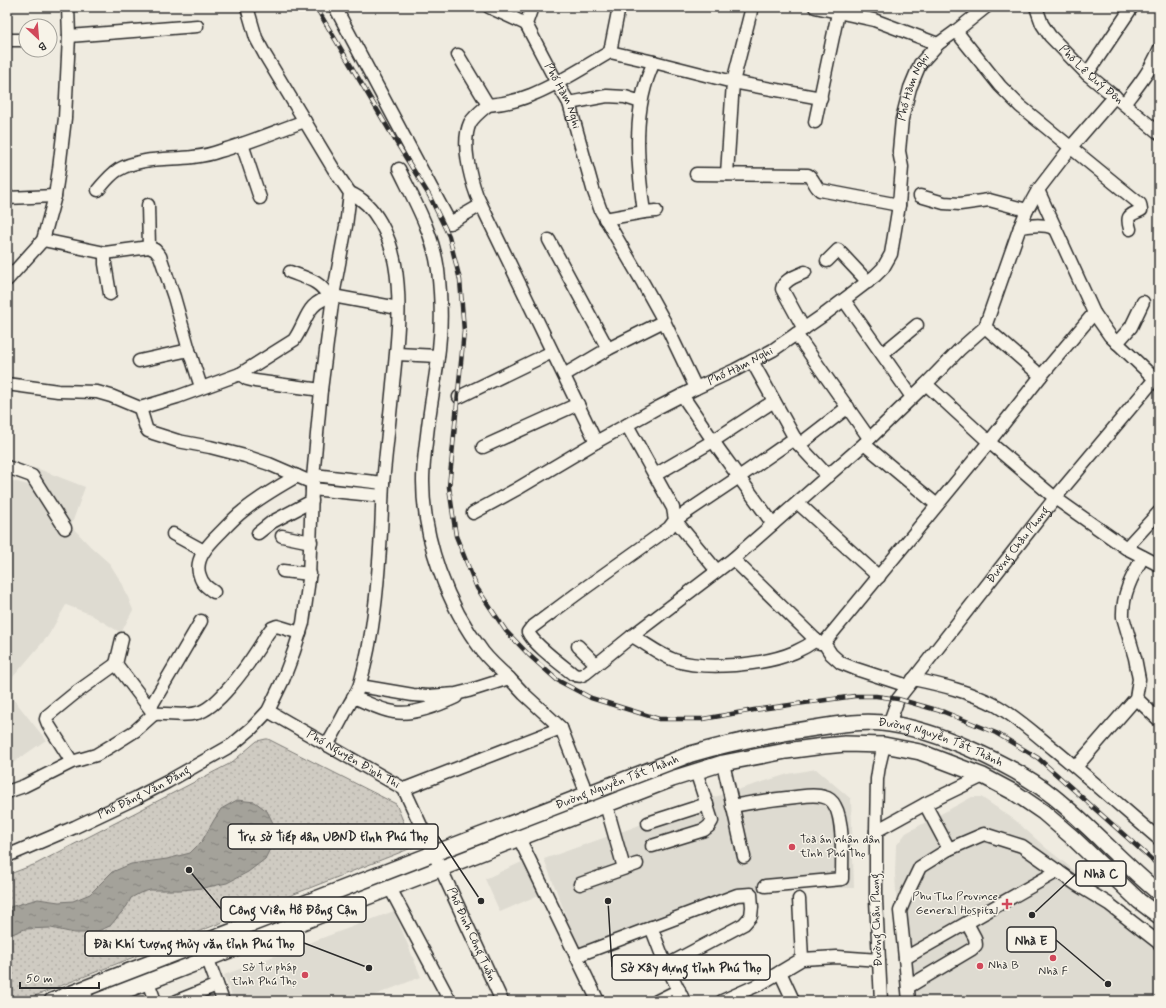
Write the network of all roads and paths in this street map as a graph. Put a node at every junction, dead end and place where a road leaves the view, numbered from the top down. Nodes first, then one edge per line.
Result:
1 (68, 7) edge
2 (247, 7) edge
3 (335, 7) edge
4 (489, 7) edge
5 (532, 7) edge
6 (619, 7) edge
7 (752, 7) edge
8 (815, 7) edge
9 (1036, 7) edge
10 (1132, 7) edge
11 (983, 8) edge
12 (838, 13) junction
13 (526, 24) junction
14 (197, 26) dead end
15 (956, 31) junction
16 (69, 36) junction
17 (7, 40) edge
18 (18, 40) edge
19 (938, 44) junction
20 (1159, 50) edge
21 (610, 52) junction
22 (458, 55) dead end
23 (654, 62) junction
24 (1087, 74) junction
25 (733, 82) junction
26 (557, 83) junction
27 (820, 98) junction
28 (1119, 100) junction
29 (641, 102) junction
30 (569, 104) junction
31 (488, 106) junction
32 (305, 121) junction
33 (816, 122) dead end
34 (1159, 133) edge
35 (242, 144) junction
36 (1071, 147) junction
37 (399, 169) dead end
38 (696, 174) dead end
39 (727, 174) junction
40 (98, 190) dead end
41 (1038, 190) junction
42 (350, 193) junction
43 (55, 196) junction
44 (920, 196) dead end
45 (7, 198) edge
46 (260, 198) dead end
47 (148, 205) dead end
48 (481, 205) junction
49 (899, 205) junction
50 (1027, 210) junction
51 (656, 211) dead end
52 (644, 212) junction
53 (605, 219) junction
54 (1020, 227) junction
55 (1055, 228) junction
56 (1130, 229) dead end
57 (43, 240) junction
58 (549, 240) dead end
59 (149, 247) junction
60 (105, 253) junction
61 (827, 261) dead end
62 (290, 272) dead end
63 (806, 272) dead end
64 (7, 280) edge
65 (868, 282) junction
66 (110, 294) dead end
67 (330, 297) junction
68 (844, 300) junction
69 (1143, 302) dead end
70 (398, 308) junction
71 (1094, 314) junction
72 (664, 321) junction
73 (917, 325) dead end
74 (986, 327) junction
75 (800, 332) junction
76 (1117, 344) junction
77 (608, 349) junction
78 (189, 350) junction
79 (552, 352) junction
80 (396, 354) junction
81 (882, 354) junction
82 (438, 356) junction
83 (139, 361) dead end
84 (752, 361) junction
85 (240, 374) junction
86 (564, 375) junction
87 (1041, 376) junction
88 (1157, 376) edge
89 (7, 384) edge
90 (926, 384) junction
91 (201, 387) junction
92 (696, 388) junction
93 (321, 390) junction
94 (682, 395) junction
95 (459, 397) dead end
96 (912, 397) junction
97 (774, 401) junction
98 (578, 404) junction
99 (848, 407) junction
100 (140, 408) junction
101 (627, 425) junction
102 (713, 441) junction
103 (797, 441) junction
104 (867, 441) junction
105 (596, 442) junction
106 (989, 442) junction
107 (483, 447) dead end
108 (7, 467) edge
109 (655, 475) junction
110 (297, 476) junction
111 (828, 476) junction
112 (739, 477) junction
113 (383, 483) junction
114 (313, 487) junction
115 (382, 496) junction
116 (1055, 498) junction
117 (798, 502) junction
118 (937, 506) junction
119 (1159, 512) edge
120 (473, 513) dead end
121 (675, 520) junction
122 (773, 524) junction
123 (65, 528) dead end
124 (258, 533) dead end
125 (173, 534) dead end
126 (282, 536) dead end
127 (311, 542) junction
128 (1126, 548) junction
129 (204, 551) junction
130 (1142, 557) junction
131 (734, 559) junction
132 (1159, 565) edge
133 (283, 570) dead end
134 (717, 571) junction
135 (310, 574) junction
136 (879, 577) junction
137 (214, 592) dead end
138 (201, 621) dead end
139 (300, 633) junction
140 (632, 636) junction
141 (122, 639) dead end
142 (820, 642) junction
143 (578, 646) dead end
144 (116, 664) junction
145 (596, 664) junction
146 (508, 678) junction
147 (911, 683) junction
148 (360, 686) junction
149 (468, 691) junction
150 (353, 698) junction
151 (1136, 698) junction
152 (152, 711) junction
153 (268, 711) junction
154 (1159, 720) edge
155 (889, 724) junction
156 (561, 728) junction
157 (327, 745) junction
158 (884, 745) junction
159 (72, 762) junction
160 (667, 763) junction
161 (722, 763) junction
162 (1076, 767) junction
163 (696, 771) junction
164 (983, 776) junction
165 (672, 780) junction
166 (404, 789) junction
167 (7, 792) edge
168 (587, 794) junction
169 (706, 804) junction
170 (925, 804) junction
171 (606, 805) junction
172 (732, 806) junction
173 (1083, 822) junction
174 (648, 823) dead end
175 (876, 831) junction
176 (1072, 837) junction
177 (519, 838) junction
178 (1159, 839) edge
179 (652, 846) dead end
180 (949, 849) junction
181 (434, 854) junction
182 (7, 856) edge
183 (744, 857) dead end
184 (637, 864) dead end
185 (442, 868) junction
186 (624, 868) junction
187 (1058, 871) junction
188 (580, 884) dead end
189 (765, 886) dead end
190 (390, 888) junction
191 (1159, 893) edge
192 (799, 899) dead end
193 (1159, 916) edge
194 (967, 923) junction
195 (651, 927) junction
196 (202, 943) junction
197 (1159, 943) edge
198 (576, 956) junction
199 (905, 958) junction
200 (208, 959) junction
201 (802, 959) junction
202 (879, 960) junction
203 (667, 965) junction
204 (780, 972) junction
205 (148, 982) junction
206 (217, 985) junction
207 (908, 987) junction
208 (85, 995) edge
209 (682, 996) edge
210 (792, 998) dead end
211 (52, 1001) edge
212 (98, 1001) edge
213 (155, 1001) edge
214 (177, 1001) edge
215 (223, 1001) edge
216 (450, 1001) edge
217 (502, 1001) edge
218 (598, 1001) edge
219 (657, 1001) edge
220 (722, 1001) edge
221 (880, 1001) edge
222 (909, 1001) edge

1 - 16 street
2 - 32 street
3 - 48 street
4 - 13 street
5 - 13 street
6 - 21 street
7 - 25 street
8 - 12 street
9 - 24 street, Phố Lê Quý Đôn
10 - 24 street
11 - 15 street, Phố Hàm Nghi
12 - 19 street
12 - 27 street
13 - 26 street, Phố Hàm Nghi
14 - 16 street
15 - 19 street, Phố Hàm Nghi
15 - 36 street
16 - 43 street
17 - 18 street
19 - 49 street, Phố Hàm Nghi
20 - 28 street
21 - 23 street
21 - 26 street
22 - 31 street
23 - 25 street
23 - 29 street
24 - 28 street, Phố Lê Quý Đôn
25 - 27 street
25 - 39 street
26 - 30 street, Phố Hàm Nghi
26 - 31 street
27 - 33 street
28 - 34 street, Phố Lê Quý Đôn
28 - 36 street
29 - 30 street
29 - 52 street
30 - 53 street, Phố Hàm Nghi
31 - 48 street
32 - 35 street
32 - 42 street
35 - 40 street
35 - 46 street
36 - 41 street
36 - 56 street
37 - 82 street
38 - 39 street
39 - 49 street
41 - 50 street
41 - 55 street
42 - 67 street, Phố Đặng Văn Đăng
42 - 70 street
43 - 45 street
43 - 57 street
44 - 50 street
47 - 59 street
48 - 79 street
49 - 65 street, Phố Hàm Nghi
50 - 54 street
51 - 52 street
52 - 53 street
53 - 72 street, Phố Hàm Nghi
54 - 55 street
54 - 74 street
55 - 71 street
57 - 60 street
57 - 64 street
58 - 77 street
59 - 60 street
59 - 78 street
60 - 66 street
61 - 65 street
62 - 67 street
63 - 75 street
65 - 68 street, Phố Hàm Nghi
67 - 70 street
67 - 85 street
67 - 93 street, Phố Đặng Văn Đăng
68 - 75 street, Phố Hàm Nghi
68 - 81 street
69 - 76 street
70 - 80 street
71 - 76 street
71 - 87 street
72 - 77 street
72 - 92 street, Phố Hàm Nghi
73 - 81 street
74 - 87 street
74 - 90 street
75 - 84 street, Phố Hàm Nghi
75 - 99 street
76 - 88 street
77 - 86 street
78 - 83 street
78 - 91 street
79 - 86 street
79 - 95 street
80 - 82 street
80 - 113 street
81 - 96 street
82 - 146 street
84 - 92 street, Phố Hàm Nghi
84 - 97 street
85 - 91 street
85 - 93 street
86 - 98 street
87 - 106 street
88 - 116 street, Đường Châu Phong
89 - 100 street
90 - 96 street
90 - 106 street
91 - 100 street
92 - 94 street
93 - 114 street, Phố Đặng Văn Đăng
94 - 101 street
94 - 102 street
96 - 104 street
97 - 102 street
97 - 103 street
98 - 105 street
98 - 107 street
99 - 103 street
99 - 104 street
100 - 110 street
101 - 105 street
101 - 109 street
102 - 109 street
102 - 112 street
103 - 111 street
103 - 112 street
104 - 111 street
104 - 118 street
105 - 120 street
106 - 116 street
106 - 118 street
108 - 123 street
109 - 121 street
110 - 114 street
110 - 129 street
111 - 117 street
112 - 121 street
112 - 122 street
113 - 114 street
113 - 115 street
114 - 115 street
114 - 124 street
114 - 127 street, Phố Đặng Văn Đăng
115 - 148 street
116 - 128 street
116 - 147 street, Đường Châu Phong
117 - 122 street
117 - 136 street
118 - 136 street
119 - 128 street
121 - 134 street
121 - 145 street
122 - 131 street
125 - 129 street
126 - 127 street
127 - 135 street, Phố Đặng Văn Đăng
128 - 130 street
129 - 137 street
130 - 132 street
130 - 151 street
131 - 134 street
131 - 142 street
133 - 135 street
134 - 140 street
135 - 139 street, Phố Đặng Văn Đăng
136 - 142 street
138 - 152 street
139 - 152 street
139 - 153 street, Phố Đặng Văn Đăng
140 - 142 street
140 - 145 street
141 - 144 street
142 - 147 street
143 - 145 street
144 - 152 street
144 - 159 street
146 - 149 street
146 - 156 street
147 - 155 street, Đường Châu Phong
147 - 162 street
148 - 149 street
148 - 150 street
149 - 150 street
150 - 157 street
151 - 154 street
151 - 162 street
152 - 159 street
153 - 157 street, Phố Nguyễn Đình Thi
153 - 182 street, Phố Đặng Văn Đăng
155 - 160 main road, Đường Nguyễn Tất Thành
155 - 173 main road, Đường Nguyễn Tất Thành
156 - 166 street
156 - 168 street
157 - 166 street, Phố Nguyễn Đình Thi
158 - 161 main road, Đường Nguyễn Tất Thành
158 - 164 main road, Đường Nguyễn Tất Thành
158 - 175 street, Đường Châu Phong
159 - 167 street
160 - 165 main road
160 - 168 main road, Đường Nguyễn Tất Thành
161 - 163 main road, Đường Nguyễn Tất Thành
161 - 172 street
162 - 178 street
163 - 165 main road, Đường Nguyễn Tất Thành
163 - 169 street
164 - 170 street
164 - 176 main road, Đường Nguyễn Tất Thành
165 - 171 main road, Đường Nguyễn Tất Thành
166 - 181 street, Phố Nguyễn Đình Thi
168 - 181 main road, Đường Nguyễn Tất Thành
169 - 174 street
169 - 179 street
170 - 175 street
170 - 180 street
171 - 177 main road, Đường Nguyễn Tất Thành
171 - 186 street
172 - 183 street
172 - 189 street
173 - 176 main road
173 - 191 main road, Đường Nguyễn Tất Thành
175 - 202 street, Đường Châu Phong
176 - 193 main road, Đường Nguyễn Tất Thành
177 - 185 main road, Đường Nguyễn Tất Thành
177 - 198 street
180 - 187 street
180 - 199 street
181 - 185 street, Phố Nguyễn Đình Thi
181 - 196 main road, Đường Nguyễn Tất Thành
184 - 186 street
185 - 190 main road, Đường Nguyễn Tất Thành
185 - 217 street, Phố Đinh Công Tuấn
186 - 188 street
187 - 194 street
187 - 197 street
190 - 200 main road, Đường Nguyễn Tất Thành
190 - 216 street
192 - 201 street
194 - 199 street
194 - 207 street
195 - 198 street
195 - 203 street
195 - 203 street
196 - 200 street
196 - 208 main road, Đường Nguyễn Tất Thành
198 - 218 street
199 - 207 street
200 - 205 main road, Đường Nguyễn Tất Thành
200 - 206 street
201 - 202 street
201 - 204 street
202 - 221 street, Đường Châu Phong
203 - 209 street
204 - 210 street
204 - 220 street
205 - 212 main road, Đường Nguyễn Tất Thành
205 - 213 street
206 - 214 street
206 - 215 street
207 - 222 street
208 - 211 main road, Đường Nguyễn Tất Thành
209 - 219 street

